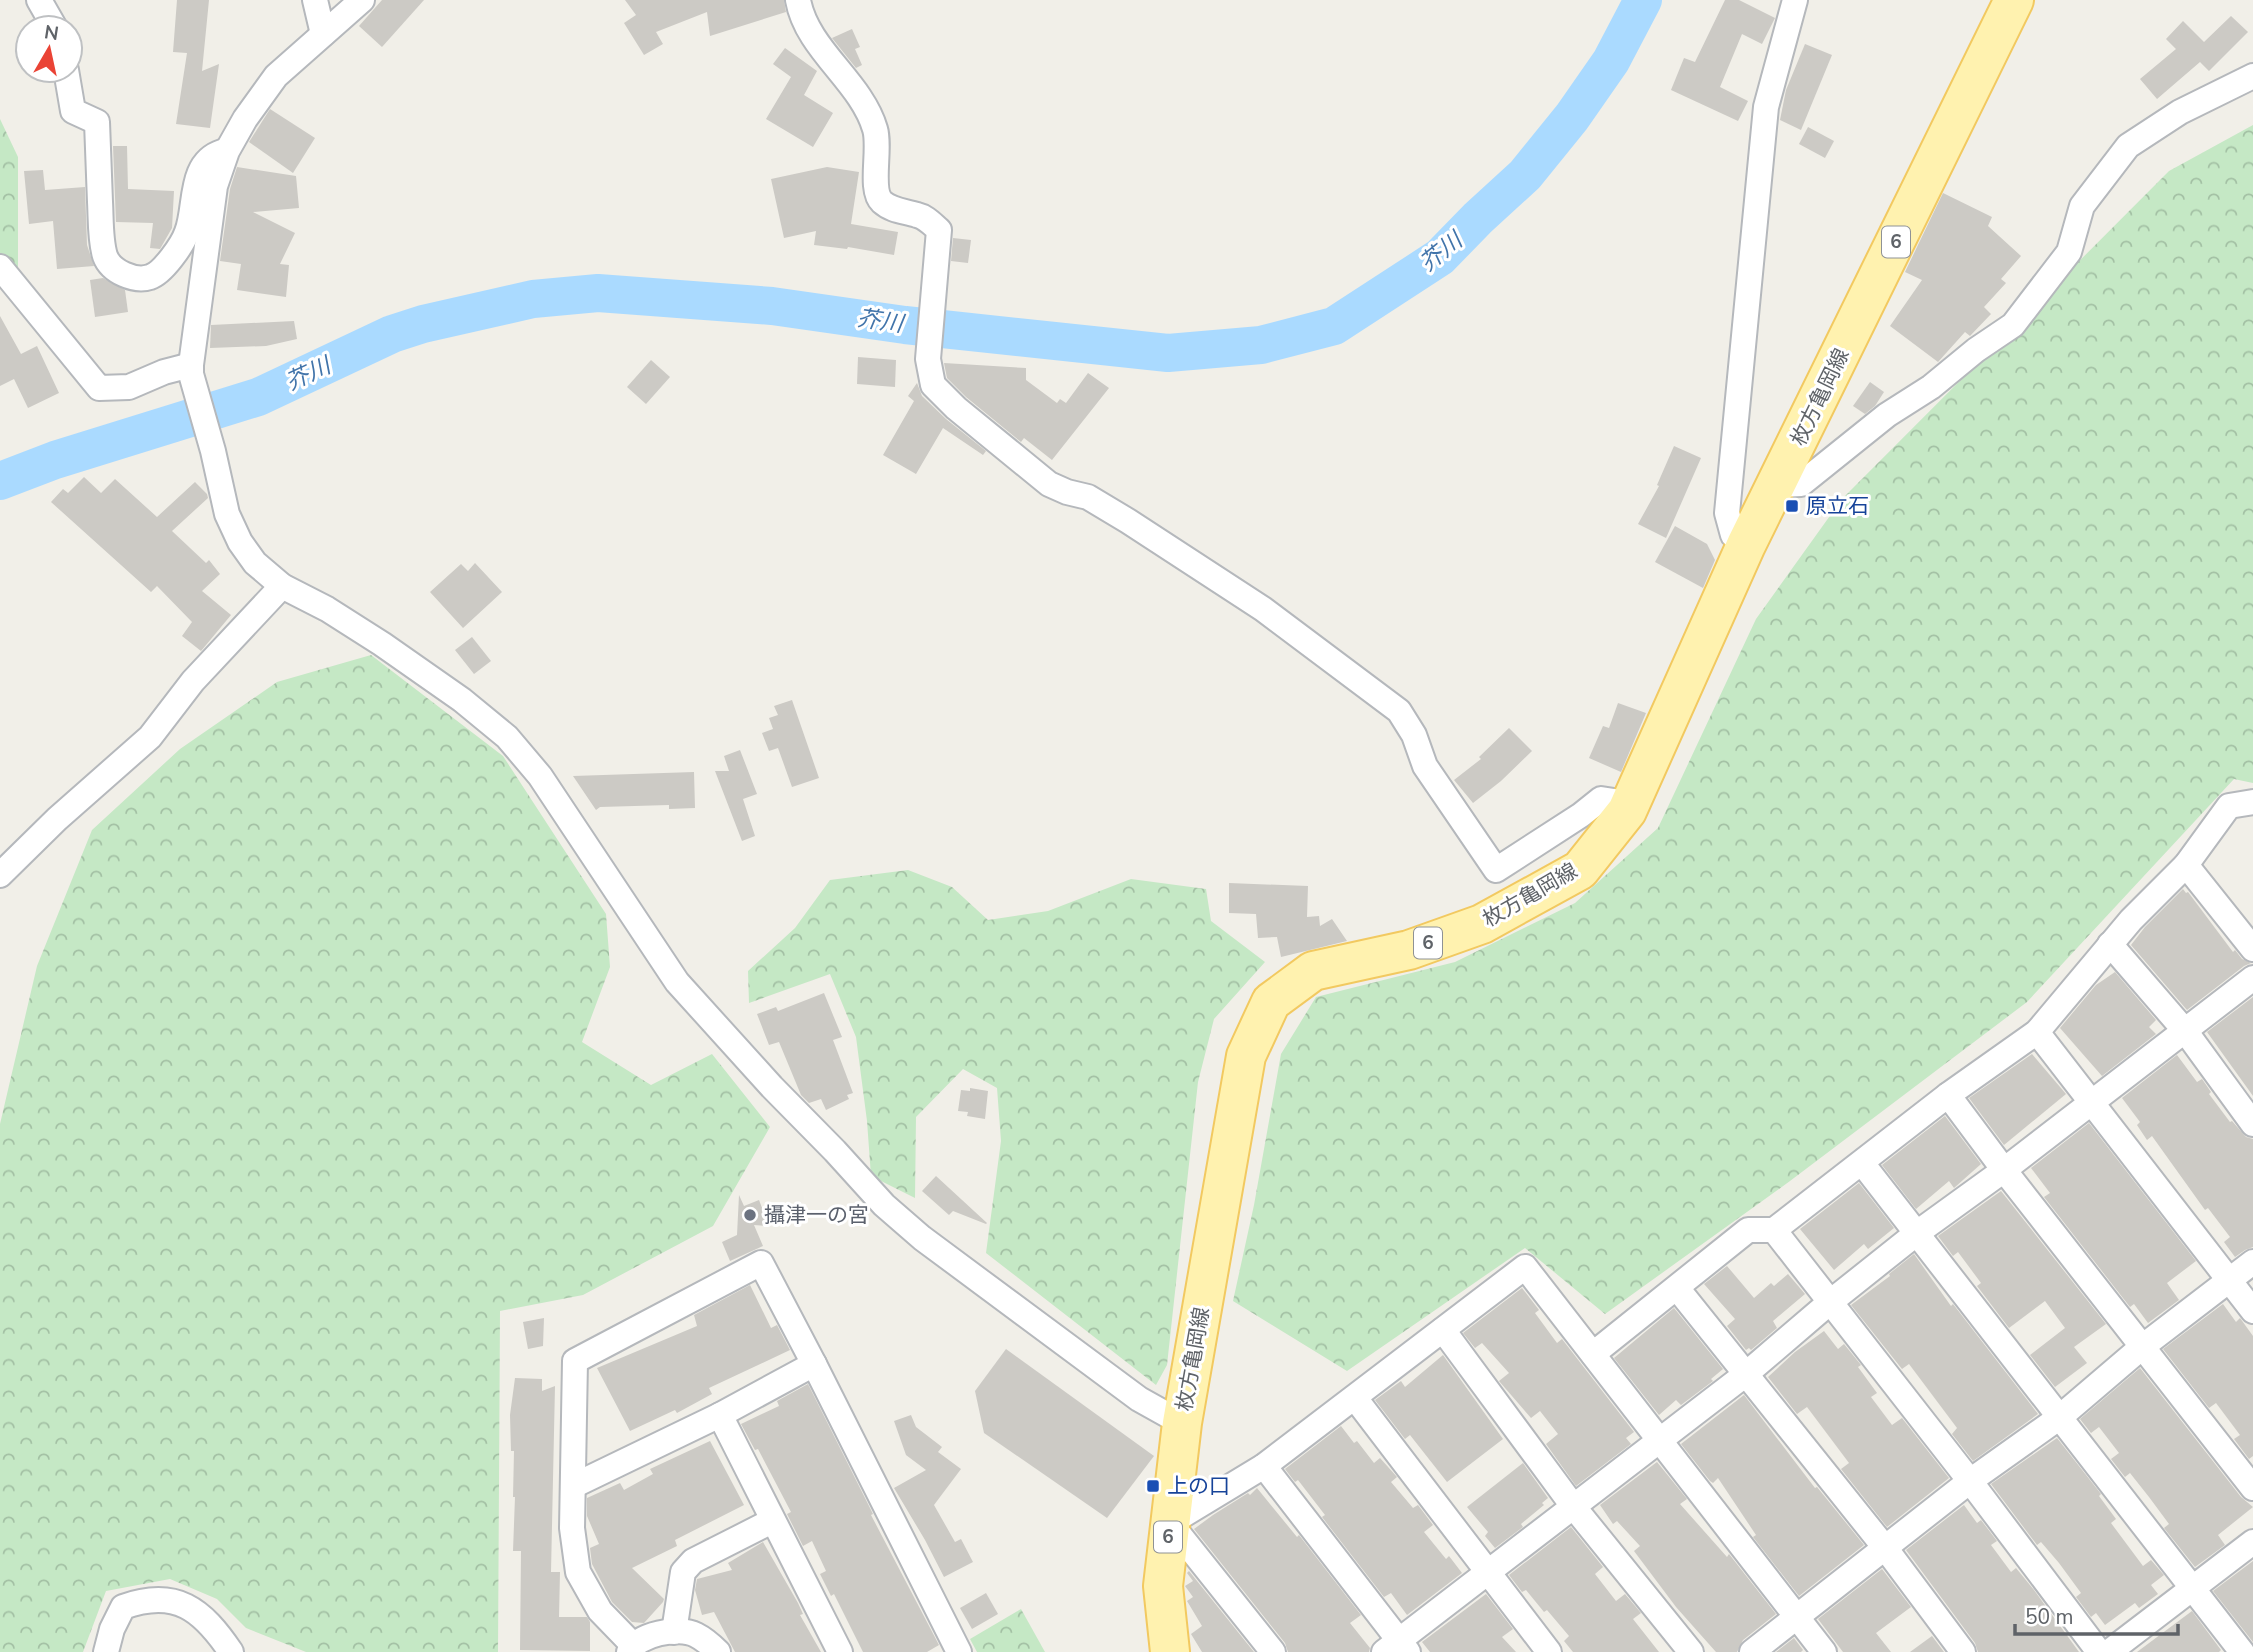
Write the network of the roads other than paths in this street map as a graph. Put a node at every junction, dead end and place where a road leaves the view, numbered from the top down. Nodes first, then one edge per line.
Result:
1 (315, 0) edge
2 (362, 0) edge
3 (798, 0) edge
4 (1795, 0) edge
5 (2014, 0) edge
6 (323, 34) junction
7 (2253, 76) edge
8 (68, 84) edge
9 (227, 151) junction
10 (0, 267) edge
11 (191, 370) junction
12 (1777, 485) junction
13 (1746, 545) junction
14 (282, 586) junction
15 (2253, 802) edge
16 (1627, 811) junction
17 (2186, 865) junction
18 (0, 875) edge
19 (2110, 944) junction
20 (2253, 949) edge
21 (2253, 978) edge
22 (2037, 1032) junction
23 (2186, 1032) junction
24 (1948, 1095) junction
25 (2091, 1101) junction
26 (2253, 1124) edge
27 (1862, 1163) junction
28 (2004, 1170) junction
29 (1774, 1230) junction
30 (1917, 1233) junction
31 (2253, 1262) edge
32 (2229, 1280) junction
33 (1677, 1288) junction
34 (1829, 1303) junction
35 (2253, 1311) edge
36 (1443, 1330) junction
37 (2142, 1347) junction
38 (1593, 1354) junction
39 (814, 1364) junction
40 (1746, 1374) junction
41 (1354, 1398) junction
42 (720, 1415) junction
43 (2060, 1417) junction
44 (1182, 1423) junction
45 (1659, 1438) junction
46 (1264, 1466) junction
47 (1970, 1481) junction
48 (573, 1486) junction
49 (2253, 1488) edge
50 (1573, 1506) junction
51 (772, 1521) junction
52 (1170, 1522) junction
53 (2253, 1542) edge
54 (1886, 1549) junction
55 (1488, 1572) junction
56 (2193, 1588) junction
57 (1798, 1617) junction
58 (674, 1632) junction
59 (631, 1648) edge
60 (1397, 1648) edge
61 (106, 1652) edge
62 (231, 1652) edge
63 (718, 1652) edge
64 (840, 1652) edge
65 (959, 1652) edge
66 (1170, 1652) edge
67 (1273, 1652) edge
68 (1549, 1652) edge
69 (1691, 1652) edge
70 (1752, 1652) edge
71 (1824, 1652) edge
72 (1963, 1652) edge
73 (2099, 1652) edge
74 (2109, 1652) edge
75 (2242, 1652) edge

1 - 6 street
2 - 6 street
3 - 16 street
4 - 13 street
5 - 12 main road, 枚方亀岡線 / 6
6 - 9 street
7 - 12 street
8 - 9 street
9 - 11 street
10 - 11 street
11 - 14 street
12 - 13 main road, 枚方亀岡線 / 6
13 - 16 main road, 枚方亀岡線 / 6
14 - 18 street
14 - 44 street
15 - 17 street
16 - 44 main road, 枚方亀岡線 / 6
17 - 19 street
17 - 20 street
19 - 22 street
19 - 23 street
21 - 23 street
22 - 24 street
22 - 25 street
23 - 25 street
23 - 26 street
24 - 27 street
24 - 28 street
25 - 28 street
25 - 32 street
27 - 29 street
27 - 30 street
28 - 30 street
28 - 37 street
29 - 33 street
29 - 34 street
30 - 34 street
30 - 43 street
31 - 32 street
32 - 35 street
32 - 37 street
33 - 38 street
33 - 40 street
34 - 40 street
34 - 47 street
36 - 38 street
36 - 41 street
36 - 50 street
37 - 43 street
37 - 49 street
38 - 45 street
39 - 42 street
39 - 48 street
39 - 65 street
40 - 45 street
40 - 54 street
41 - 46 street
41 - 55 street
42 - 48 street
42 - 51 street
43 - 47 street
43 - 56 street
44 - 52 main road, 枚方亀岡線 / 6
45 - 50 street
45 - 57 street
46 - 52 street
46 - 60 street
47 - 54 street
47 - 73 street
48 - 59 street
50 - 55 street
50 - 69 street
51 - 58 street
51 - 64 street
52 - 66 main road, 枚方亀岡線 / 6
52 - 67 street
53 - 56 street
54 - 57 street
54 - 72 street
55 - 60 street
55 - 68 street
56 - 74 street
56 - 75 street
57 - 70 street
57 - 71 street
58 - 59 street
58 - 63 street
61 - 62 street

